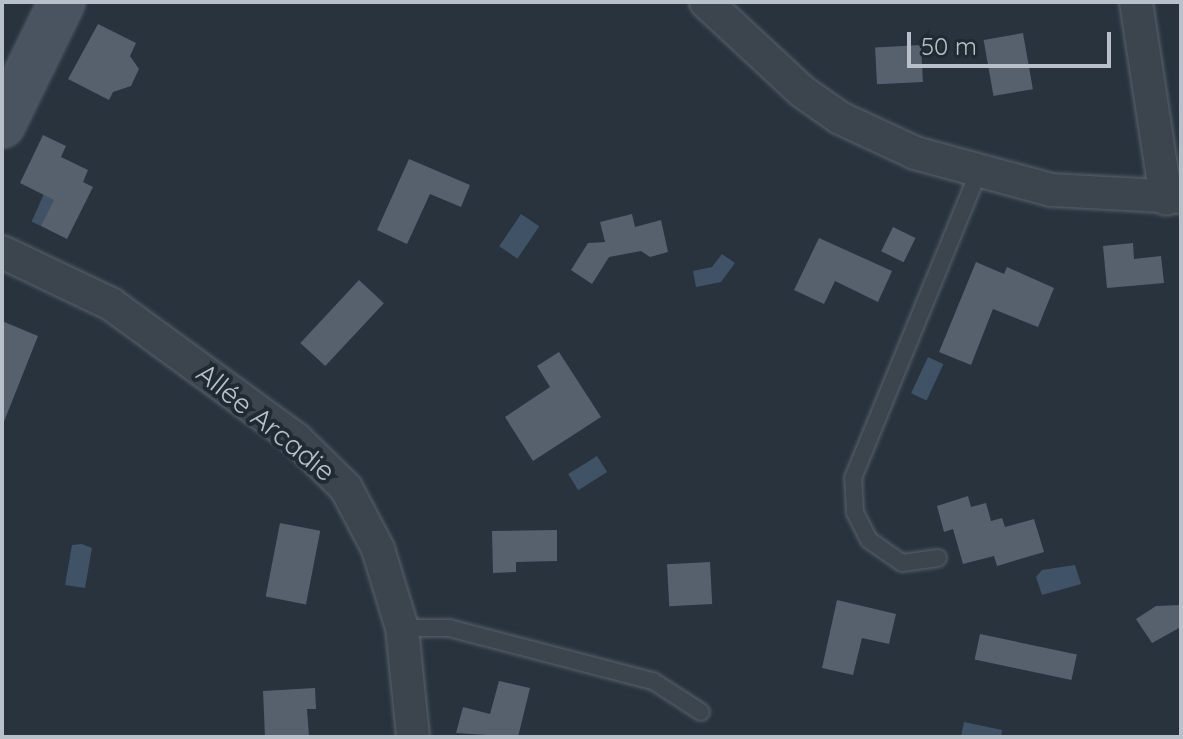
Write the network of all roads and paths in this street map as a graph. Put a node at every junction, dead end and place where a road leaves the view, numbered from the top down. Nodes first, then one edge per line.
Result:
1 (62, 2) edge
2 (706, 2) edge
3 (1136, 2) edge
4 (2, 125) edge
5 (978, 173) junction
6 (1173, 198) edge
7 (2, 252) edge
8 (938, 558) dead end
9 (402, 628) junction
10 (701, 712) dead end
11 (413, 737) edge

1 - 4 street
2 - 5 street
3 - 6 street
5 - 6 street
5 - 8 lane
7 - 9 street, Allée Arcadie
9 - 10 lane
9 - 11 street, Allée Arcadie

